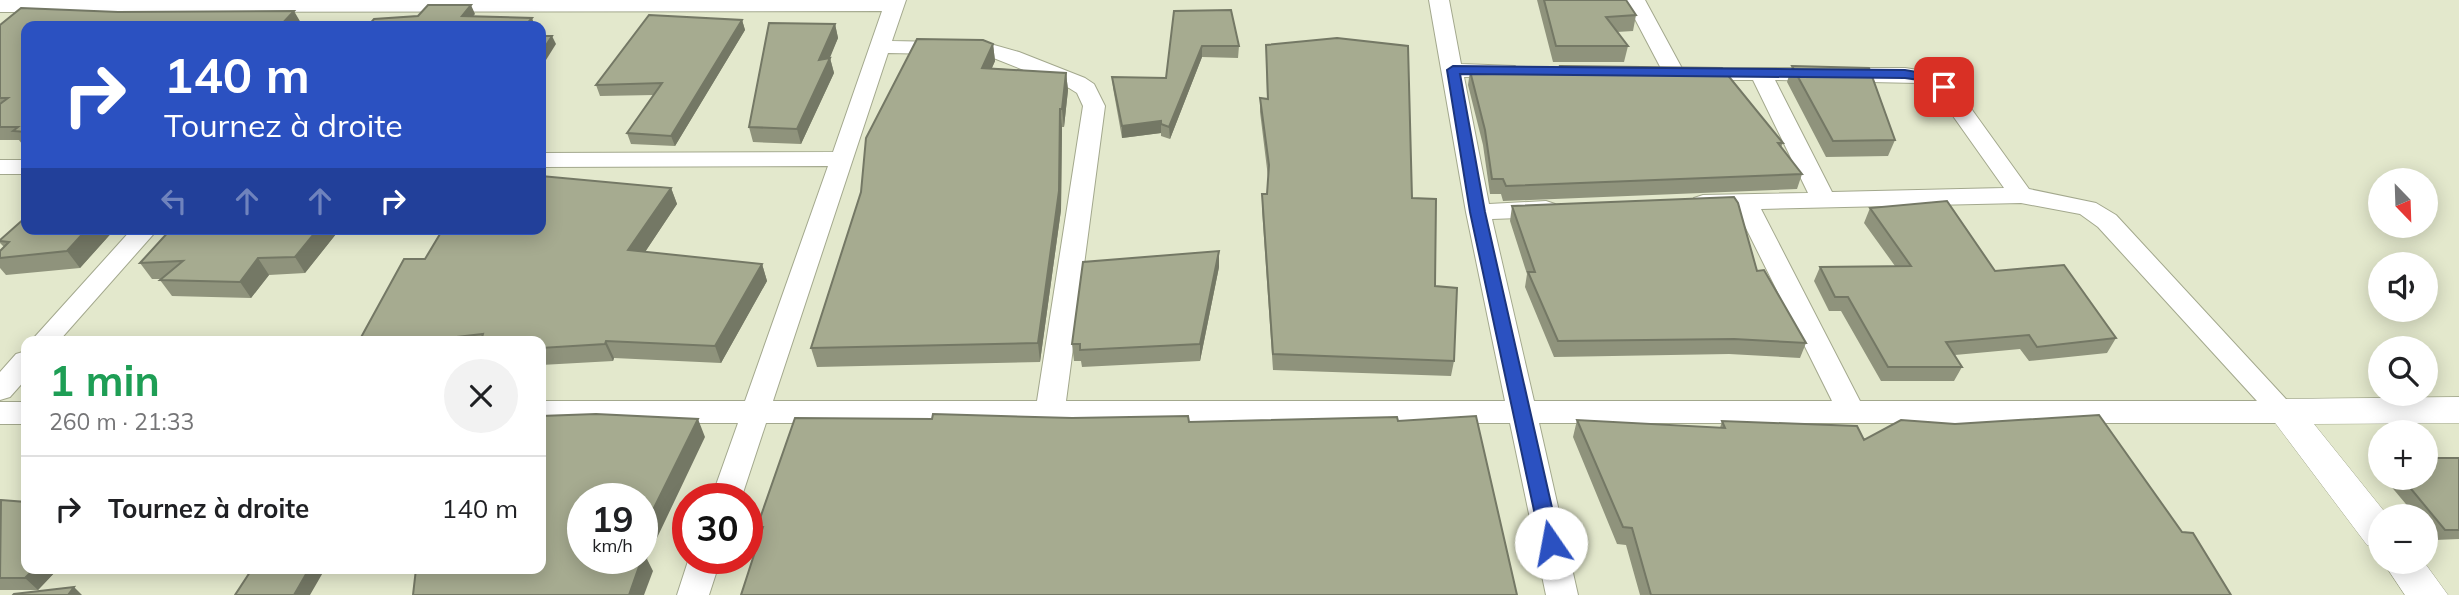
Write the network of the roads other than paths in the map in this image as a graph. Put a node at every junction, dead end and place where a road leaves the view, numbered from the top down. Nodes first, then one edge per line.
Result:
1 (1439, 0) edge
2 (1635, 0) edge
3 (352, 3) edge
4 (895, 3) edge
5 (0, 6) edge
6 (335, 21) edge
7 (880, 47) junction
8 (1453, 70) junction
9 (1522, 71) edge
10 (1646, 73) edge
11 (1674, 73) junction
12 (1761, 75) junction
13 (842, 159) junction
14 (546, 160) edge
15 (0, 167) edge
16 (21, 167) edge
17 (2021, 195) junction
18 (1823, 198) junction
19 (1745, 201) junction
20 (1678, 204) edge
21 (1571, 208) edge
22 (1478, 212) junction
23 (141, 235) edge
24 (49, 336) edge
25 (21, 367) edge
26 (0, 390) edge
27 (2459, 410) edge
28 (1851, 411) junction
29 (0, 412) edge
30 (21, 412) edge
31 (546, 412) edge
32 (755, 412) junction
33 (1050, 412) junction
34 (1522, 412) junction
35 (2284, 412) junction
36 (731, 483) edge
37 (2368, 519) edge
38 (700, 574) edge
39 (2411, 574) edge
40 (693, 595) edge
41 (1562, 595) edge
42 (2428, 595) edge

1 - 8 street
2 - 11 street
3 - 4 street
3 - 5 street
3 - 6 street
4 - 7 street
7 - 13 street
7 - 33 street
8 - 9 street
8 - 22 street
10 - 11 street
11 - 12 street
12 - 17 street
12 - 18 street
13 - 14 street
13 - 32 street
15 - 16 street
17 - 18 street
17 - 35 street
18 - 19 street
19 - 20 street
19 - 28 street
21 - 22 street
22 - 34 street
23 - 24 street
25 - 26 street
27 - 35 street
28 - 34 street
28 - 35 street
29 - 30 street
31 - 32 street
32 - 33 street
32 - 36 street
33 - 34 street
34 - 41 street
35 - 37 street
38 - 40 street
39 - 42 street

